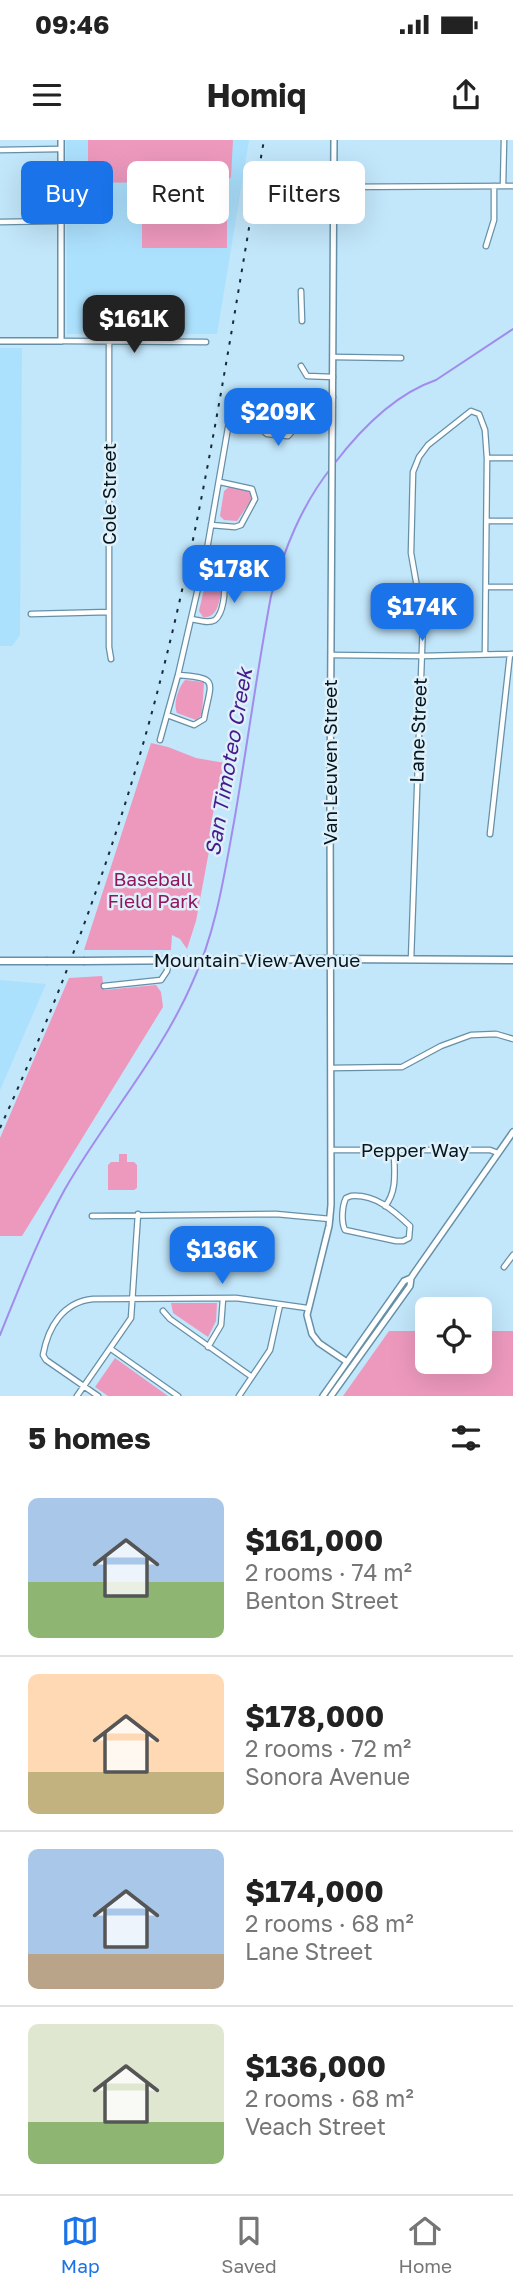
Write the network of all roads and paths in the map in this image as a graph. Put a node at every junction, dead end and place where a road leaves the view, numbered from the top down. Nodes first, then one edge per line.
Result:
1 (61, 140) edge
2 (334, 140) edge
3 (504, 140) edge
4 (60, 149) junction
5 (0, 150) edge
6 (60, 161) edge
7 (334, 161) edge
8 (494, 186) junction
9 (503, 186) junction
10 (513, 186) edge
11 (365, 187) edge
12 (0, 222) edge
13 (21, 222) edge
14 (61, 224) edge
15 (334, 224) edge
16 (486, 246) dead end
17 (301, 291) dead end
18 (302, 321) dead end
19 (0, 341) edge
20 (61, 341) junction
21 (109, 342) junction
22 (206, 342) dead end
23 (333, 357) junction
24 (401, 358) dead end
25 (301, 366) dead end
26 (333, 377) junction
27 (265, 397) junction
28 (295, 397) junction
29 (333, 397) junction
30 (487, 458) junction
31 (513, 458) edge
32 (220, 482) junction
33 (488, 521) junction
34 (513, 521) edge
35 (211, 525) junction
36 (201, 575) junction
37 (486, 587) junction
38 (513, 587) edge
39 (109, 612) junction
40 (31, 614) dead end
41 (191, 619) junction
42 (485, 654) junction
43 (512, 654) edge
44 (331, 655) junction
45 (421, 656) junction
46 (111, 659) dead end
47 (178, 675) junction
48 (167, 715) junction
49 (160, 740) dead end
50 (490, 834) dead end
51 (332, 959) junction
52 (169, 960) junction
53 (513, 960) edge
54 (0, 961) edge
55 (411, 961) junction
56 (104, 986) dead end
57 (513, 1038) edge
58 (331, 1068) junction
59 (513, 1132) edge
60 (332, 1150) junction
61 (394, 1150) junction
62 (498, 1153) junction
63 (385, 1206) junction
64 (138, 1214) junction
65 (92, 1216) dead end
66 (330, 1219) junction
67 (513, 1255) edge
68 (504, 1267) dead end
69 (411, 1278) junction
70 (134, 1298) junction
71 (223, 1298) junction
72 (280, 1305) junction
73 (307, 1308) junction
74 (163, 1311) dead end
75 (208, 1346) junction
76 (111, 1349) junction
77 (347, 1362) junction
78 (251, 1377) junction
79 (84, 1386) junction
80 (77, 1396) edge
81 (97, 1396) edge
82 (178, 1396) edge
83 (239, 1396) edge
84 (323, 1396) edge
85 (331, 1396) edge

1 - 4 street
2 - 7 street, Van Leuven Street
3 - 9 street
4 - 5 street
4 - 6 street
8 - 9 street
8 - 11 street
8 - 16 street
9 - 10 street
12 - 13 street
14 - 20 street
15 - 23 street, Van Leuven Street
17 - 18 street
19 - 20 street
20 - 21 street
21 - 22 street
21 - 39 street, Cole Street
23 - 24 street
23 - 26 street, Van Leuven Street
25 - 26 street
26 - 29 street, Van Leuven Street
27 - 28 street
27 - 28 street
27 - 32 street
28 - 29 street
29 - 44 street, Van Leuven Street
30 - 31 street
30 - 33 street
30 - 45 street, Lane Street
32 - 35 street
32 - 35 street
33 - 34 street
33 - 37 street
35 - 36 street
36 - 41 street
36 - 41 street
37 - 38 street
37 - 42 street
39 - 40 street
39 - 46 street, Cole Street
41 - 47 street
42 - 43 street
42 - 45 street
43 - 50 street
44 - 45 street
44 - 51 street, Van Leuven Street
45 - 55 street, Lane Street
47 - 48 street
47 - 48 street
48 - 49 street
51 - 52 main road, Mountain View Avenue
51 - 55 main road, Mountain View Avenue
51 - 58 street, Van Leuven Street
52 - 54 main road, Mountain View Avenue, bridge
52 - 56 street
53 - 55 main road, Mountain View Avenue
57 - 58 street
58 - 60 street, Van Leuven Street
59 - 62 street
60 - 61 street, Pepper Way
60 - 66 street, Van Leuven Street
61 - 62 street, Pepper Way
61 - 63 street
62 - 69 street
63 - 63 street
64 - 65 street
64 - 66 street
64 - 70 street
66 - 73 street, Van Leuven Street
67 - 68 street
69 - 77 street
69 - 85 street
70 - 71 street
70 - 76 street
70 - 79 street
71 - 72 street
71 - 75 street
72 - 73 street
72 - 78 street
73 - 77 street
74 - 75 street
75 - 78 street
76 - 79 street
76 - 82 street
77 - 84 street
78 - 83 street
79 - 80 street
79 - 81 street

